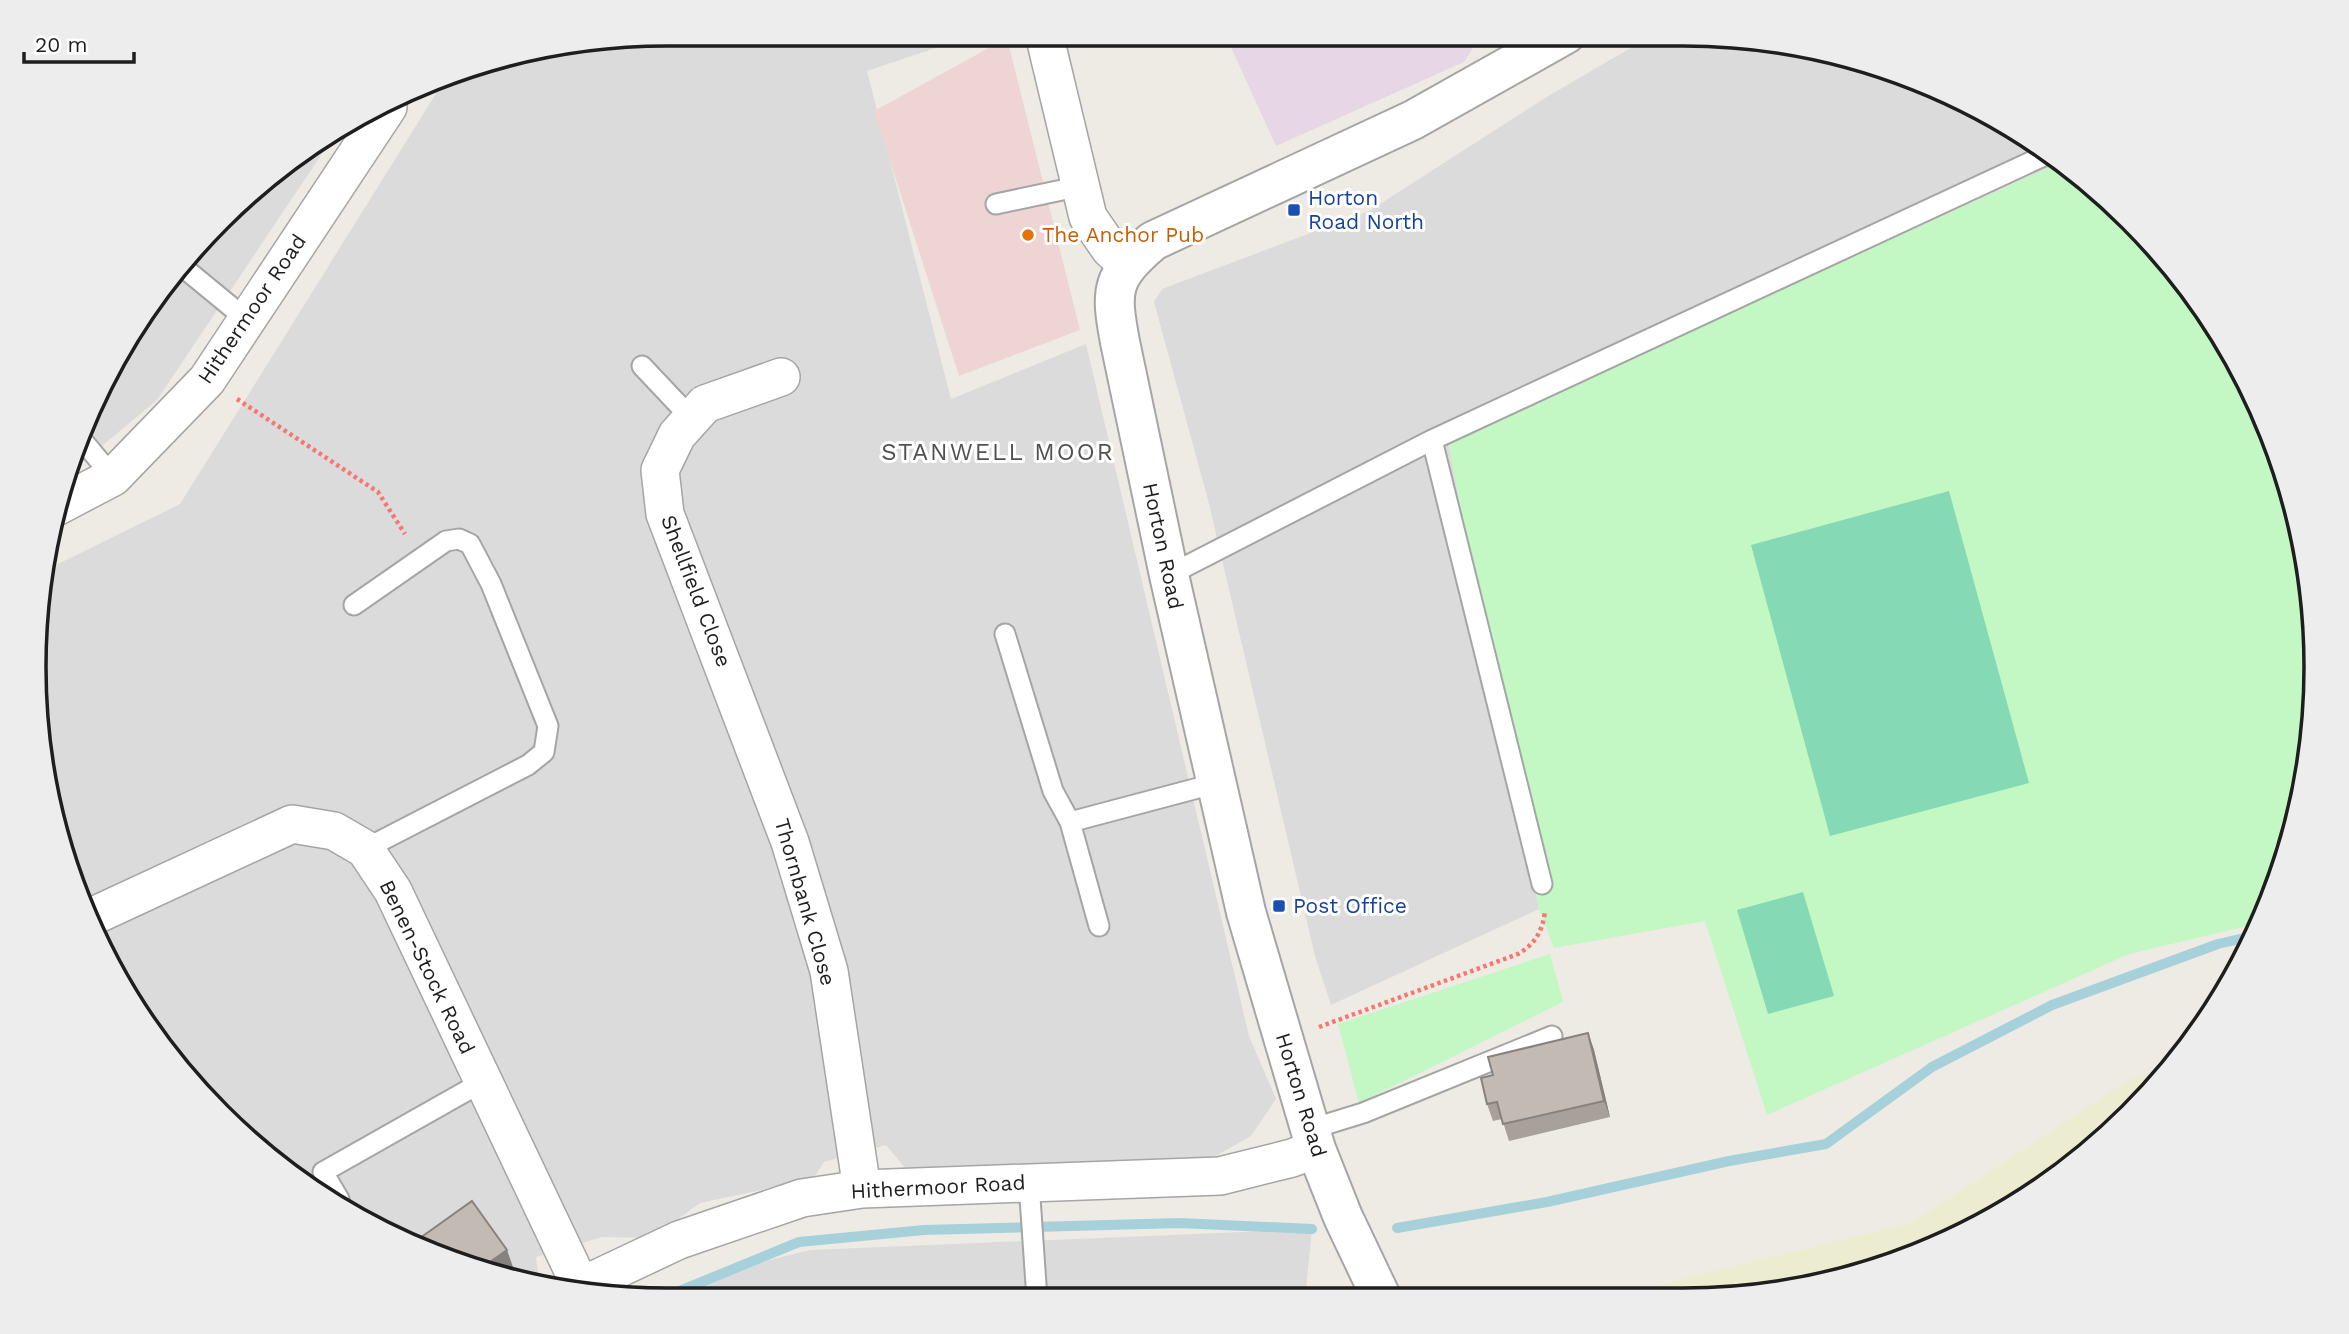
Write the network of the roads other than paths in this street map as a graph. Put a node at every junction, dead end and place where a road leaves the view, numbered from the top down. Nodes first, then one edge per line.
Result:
1 (1047, 46) edge
2 (1545, 46) edge
3 (381, 116) edge
4 (2038, 158) edge
5 (1081, 186) junction
6 (996, 204) dead end
7 (1126, 263) junction
8 (188, 271) edge
9 (246, 319) junction
10 (642, 366) dead end
11 (781, 377) dead end
12 (692, 419) junction
13 (1432, 440) junction
14 (87, 445) edge
15 (113, 477) junction
16 (71, 492) edge
17 (1169, 575) junction
18 (354, 605) dead end
19 (1005, 634) dead end
20 (738, 703) joint
21 (1217, 783) junction
22 (1070, 822) junction
23 (365, 849) junction
24 (1542, 884) road end
25 (97, 914) edge
26 (1099, 926) dead end
27 (1552, 1036) dead end
28 (484, 1081) junction
29 (1313, 1139) junction
30 (862, 1189) junction
31 (335, 1192) edge
32 (1030, 1193) junction
33 (575, 1281) edge
34 (586, 1283) edge
35 (1036, 1288) edge
36 (1377, 1288) edge

1 - 5 street
2 - 7 street
3 - 9 street, Hithermoor Road
4 - 13 lane
5 - 6 lane
5 - 7 street
7 - 17 street, Horton Road
8 - 9 lane
9 - 15 street, Hithermoor Road
10 - 12 lane
11 - 12 street, Shellfield Close
12 - 20 street, Shellfield Close
13 - 17 lane
13 - 24 lane
14 - 15 lane
15 - 16 street, Hithermoor Road
17 - 21 street, Horton Road
18 - 23 lane
19 - 22 lane
20 - 30 street, Thornbank Close
21 - 22 lane
21 - 29 street, Horton Road
22 - 26 lane
23 - 25 street, Benen-Stock Road
23 - 28 street, Benen-Stock Road
27 - 29 lane
28 - 31 lane
28 - 33 street, Benen-Stock Road
29 - 32 street, Hithermoor Road
29 - 36 street, Horton Road
30 - 32 street, Hithermoor Road
30 - 34 street, Hithermoor Road
32 - 35 lane

